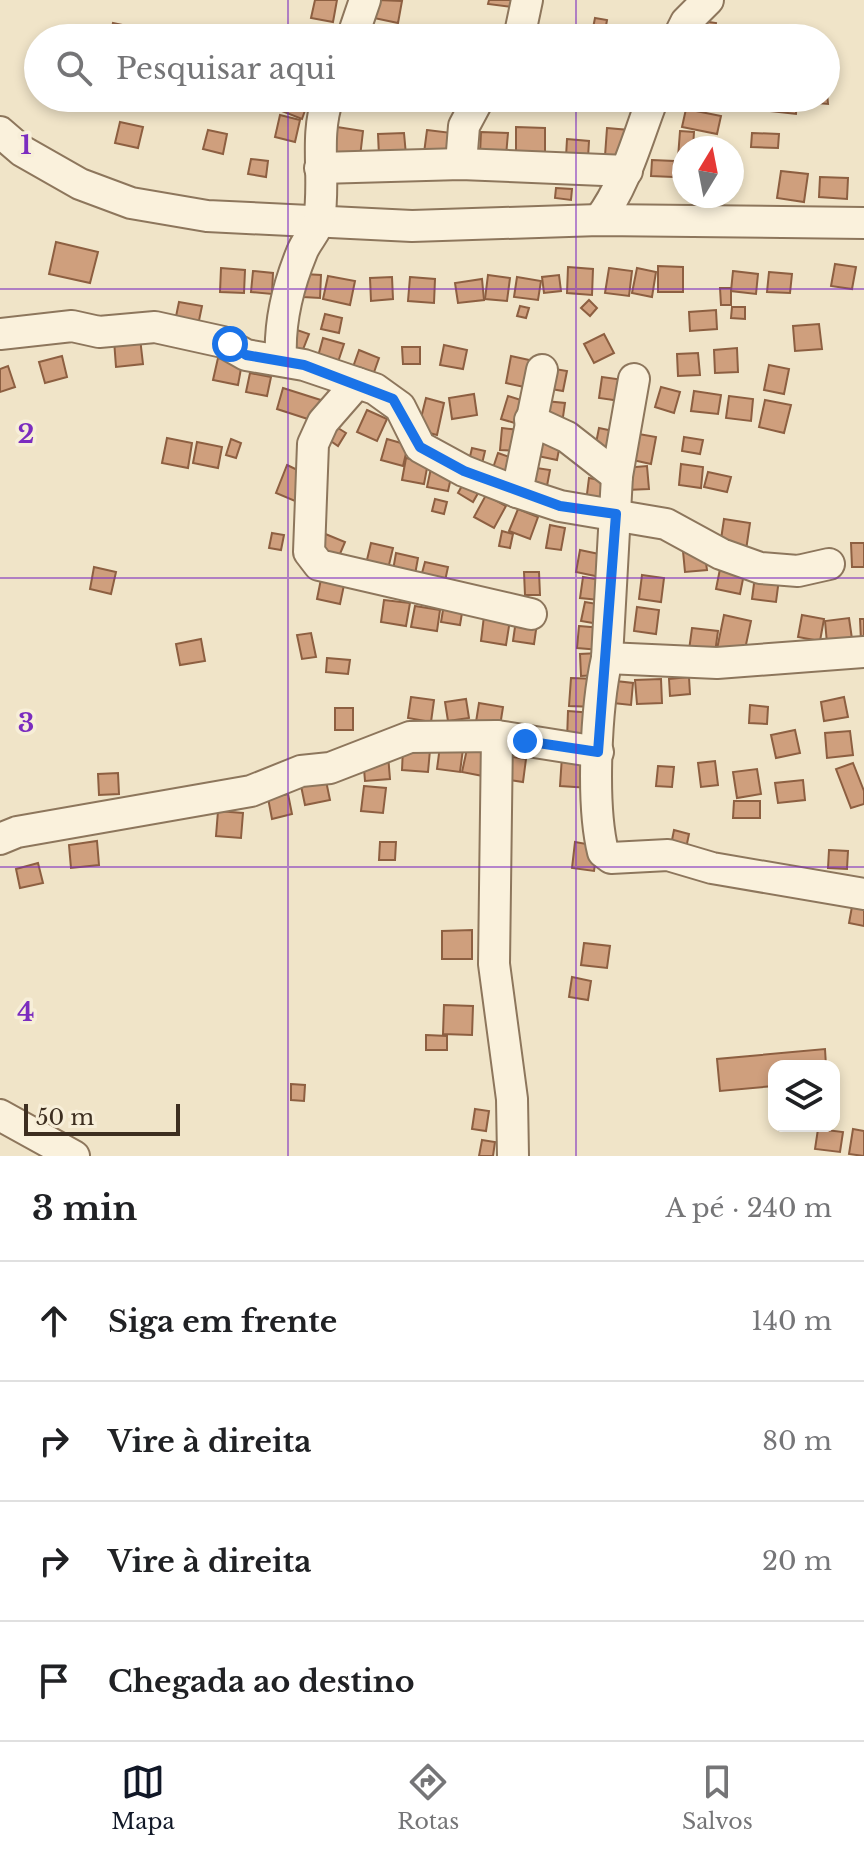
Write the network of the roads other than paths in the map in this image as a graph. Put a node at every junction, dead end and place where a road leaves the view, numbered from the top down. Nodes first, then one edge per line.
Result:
1 (365, 0) edge
2 (527, 0) edge
3 (708, 0) edge
4 (357, 24) edge
5 (522, 24) edge
6 (685, 24) edge
7 (323, 112) edge
8 (472, 112) edge
9 (648, 112) edge
10 (0, 132) edge
11 (461, 164) junction
12 (320, 168) junction
13 (627, 171) junction
14 (599, 220) junction
15 (319, 222) junction
16 (864, 223) edge
17 (0, 334) edge
18 (281, 359) junction
19 (542, 370) dead end
20 (634, 379) dead end
21 (357, 383) junction
22 (530, 420) junction
23 (617, 476) junction
24 (517, 492) junction
25 (616, 514) junction
26 (829, 564) dead end
27 (531, 614) dead end
28 (864, 652) edge
29 (607, 658) junction
30 (497, 736) junction
31 (598, 752) junction
32 (0, 839) edge
33 (864, 894) edge
34 (0, 1115) edge
35 (74, 1156) edge
36 (513, 1156) edge

1 - 4 street
2 - 5 street
3 - 6 street
7 - 12 street
8 - 11 street
9 - 13 street
10 - 15 street
11 - 12 street
11 - 13 street
12 - 15 street
13 - 14 street
14 - 15 street
14 - 16 street
15 - 18 street
17 - 18 street
18 - 21 street
19 - 22 street
20 - 23 street
21 - 24 street
21 - 27 street
22 - 23 street
22 - 24 street
23 - 25 street
24 - 25 street
25 - 26 street
25 - 29 street
28 - 29 street
29 - 31 street
30 - 31 street
30 - 32 street
30 - 36 street
31 - 33 street
34 - 35 street

